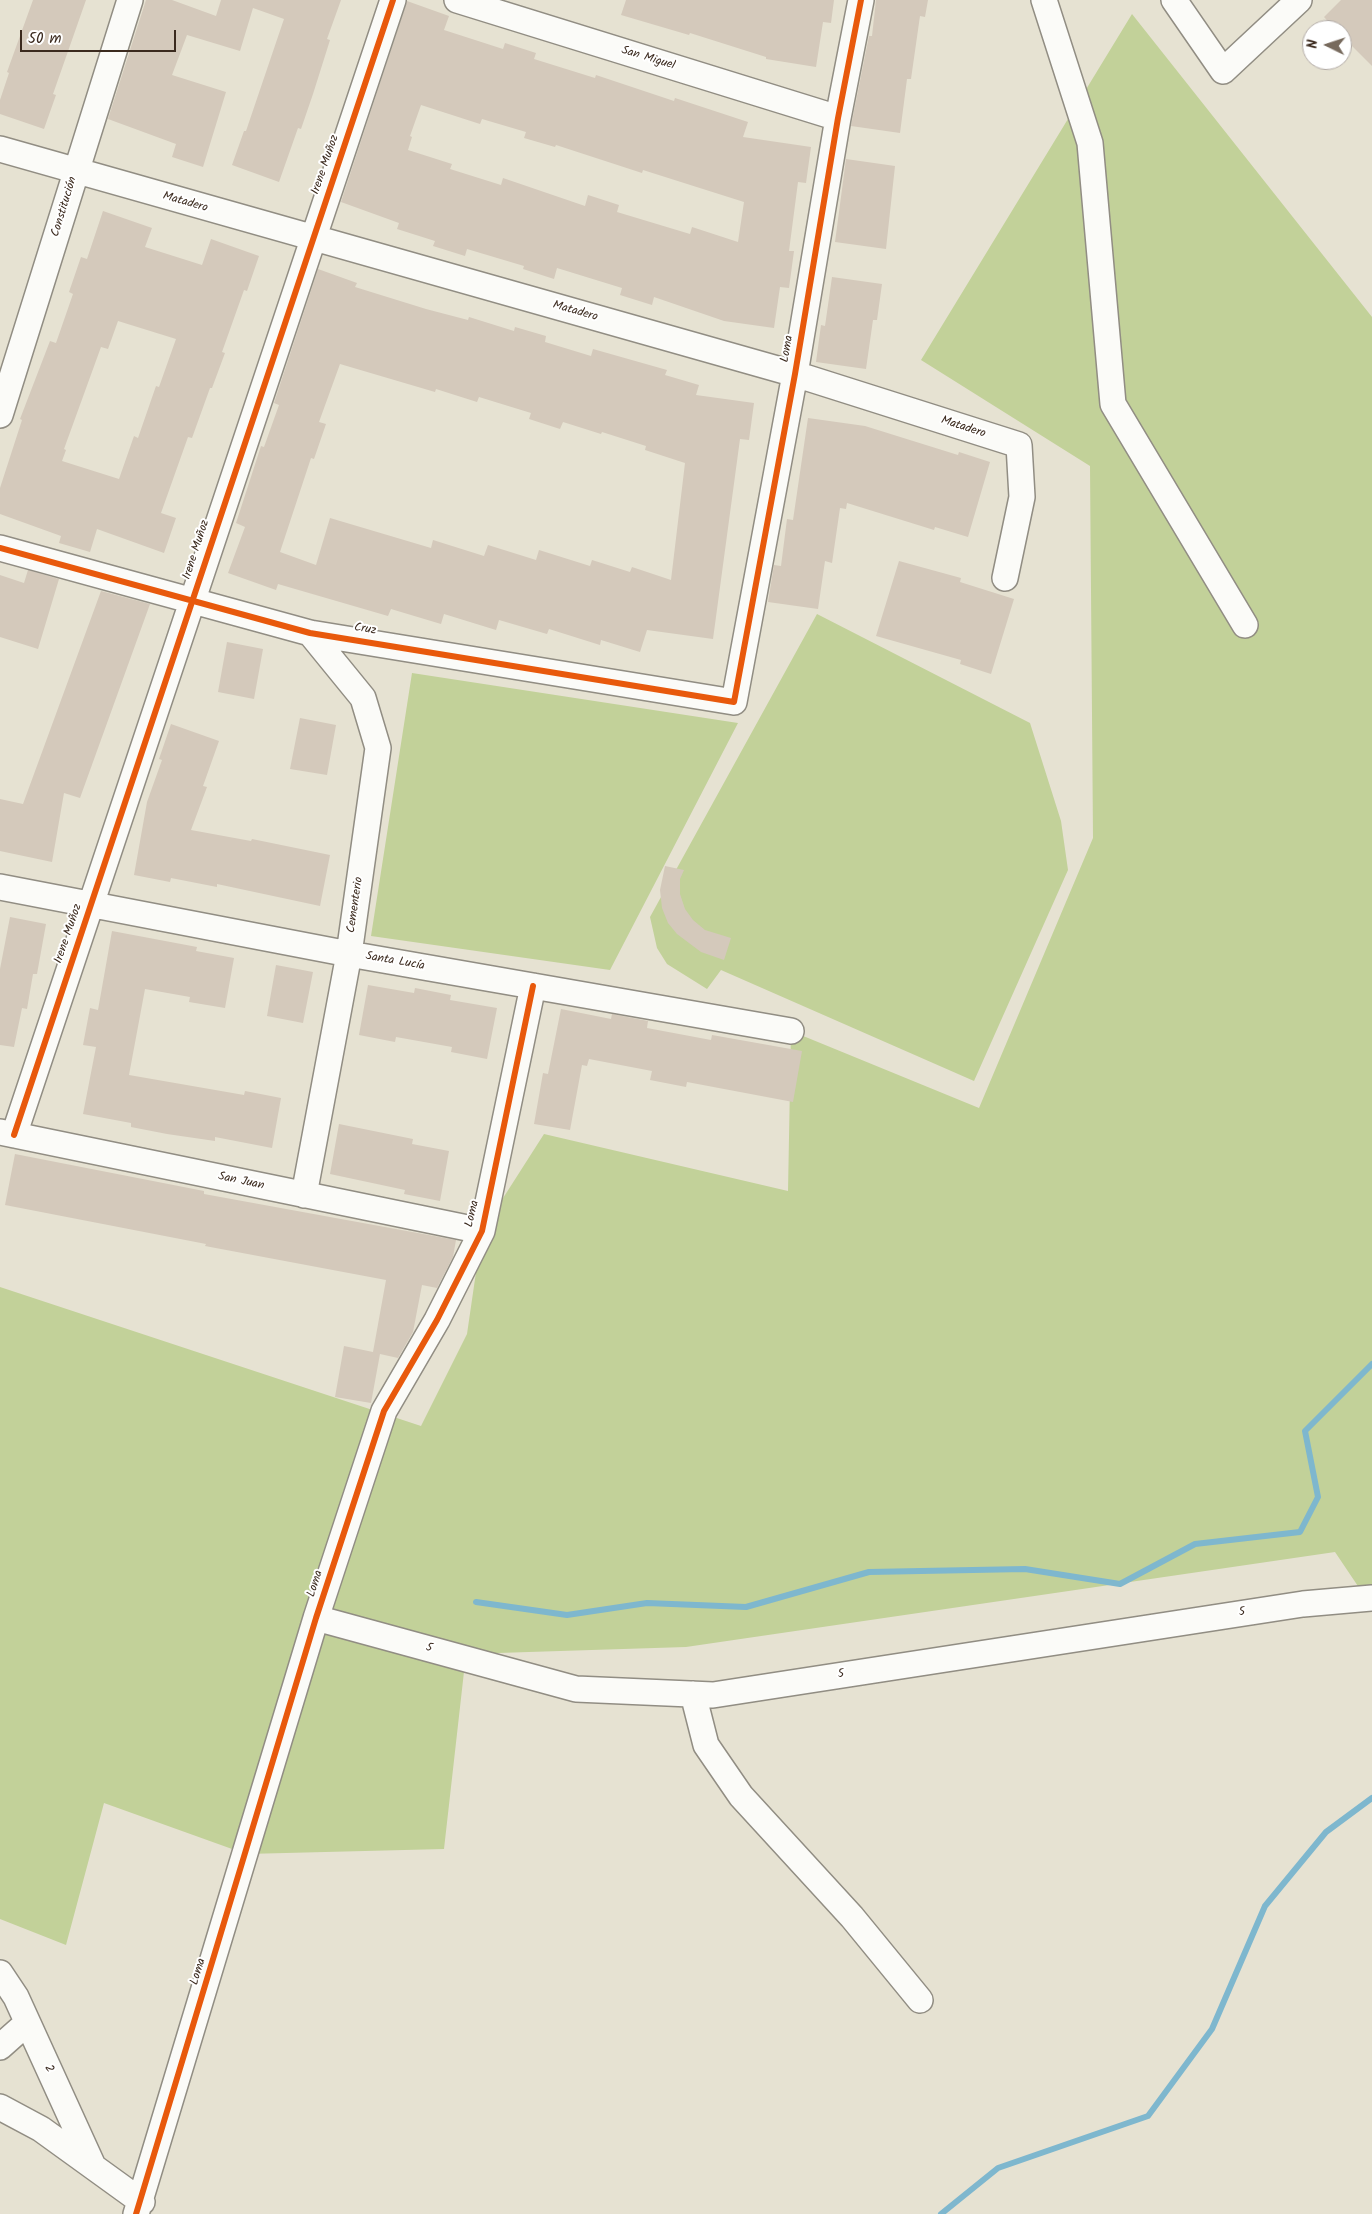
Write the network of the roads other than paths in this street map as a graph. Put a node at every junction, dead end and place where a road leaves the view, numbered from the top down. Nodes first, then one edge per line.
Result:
1 (130, 0) edge
2 (393, 0) edge
3 (457, 0) edge
4 (861, 0) edge
5 (1044, 0) edge
6 (1174, 0) edge
7 (1298, 0) edge
8 (838, 118) junction
9 (0, 149) edge
10 (76, 172) junction
11 (313, 239) junction
12 (795, 374) junction
13 (0, 415) edge
14 (0, 548) edge
15 (1005, 578) dead end
16 (192, 602) junction
17 (1245, 626) dead end
18 (310, 633) junction
19 (734, 702) joint
20 (0, 887) edge
21 (91, 904) junction
22 (349, 954) junction
23 (533, 986) junction
24 (791, 1031) dead end
25 (7, 1133) edge
26 (304, 1195) junction
27 (482, 1231) junction
28 (1372, 1598) edge
29 (316, 1618) junction
30 (693, 1694) junction
31 (0, 1973) edge
32 (920, 2000) dead end
33 (28, 2023) junction
34 (0, 2047) edge
35 (0, 2107) edge
36 (93, 2166) junction
37 (139, 2208) edge

1 - 10 street, Constitución
2 - 11 street, Irene Muñoz
3 - 8 street, San Miguel
4 - 8 street, Loma
5 - 17 street
6 - 7 street
8 - 12 street, Loma
9 - 10 street, Matadero
10 - 11 street, Matadero
10 - 13 street, Constitución
11 - 12 street, Matadero
11 - 16 street, Irene Muñoz
12 - 15 street, Matadero
12 - 19 street, Loma
14 - 16 street, Cruz
16 - 18 street, Cruz
16 - 21 street, Irene Muñoz
18 - 19 street, Cruz
18 - 22 street, Cementerio
20 - 21 street, Santa Lucía
21 - 22 street, Santa Lucía
21 - 25 street, Irene Muñoz
22 - 23 street, Santa Lucía
22 - 26 street, Cementerio
23 - 24 street, Santa Lucía
23 - 27 street, Loma
25 - 26 street, San Juan
26 - 27 street, San Juan
27 - 29 street, Loma
28 - 30 street, 5
29 - 30 street, 5
29 - 37 street, Loma
30 - 32 street
31 - 33 street, 2
33 - 34 street
33 - 36 street, 2
35 - 36 street
36 - 37 street

